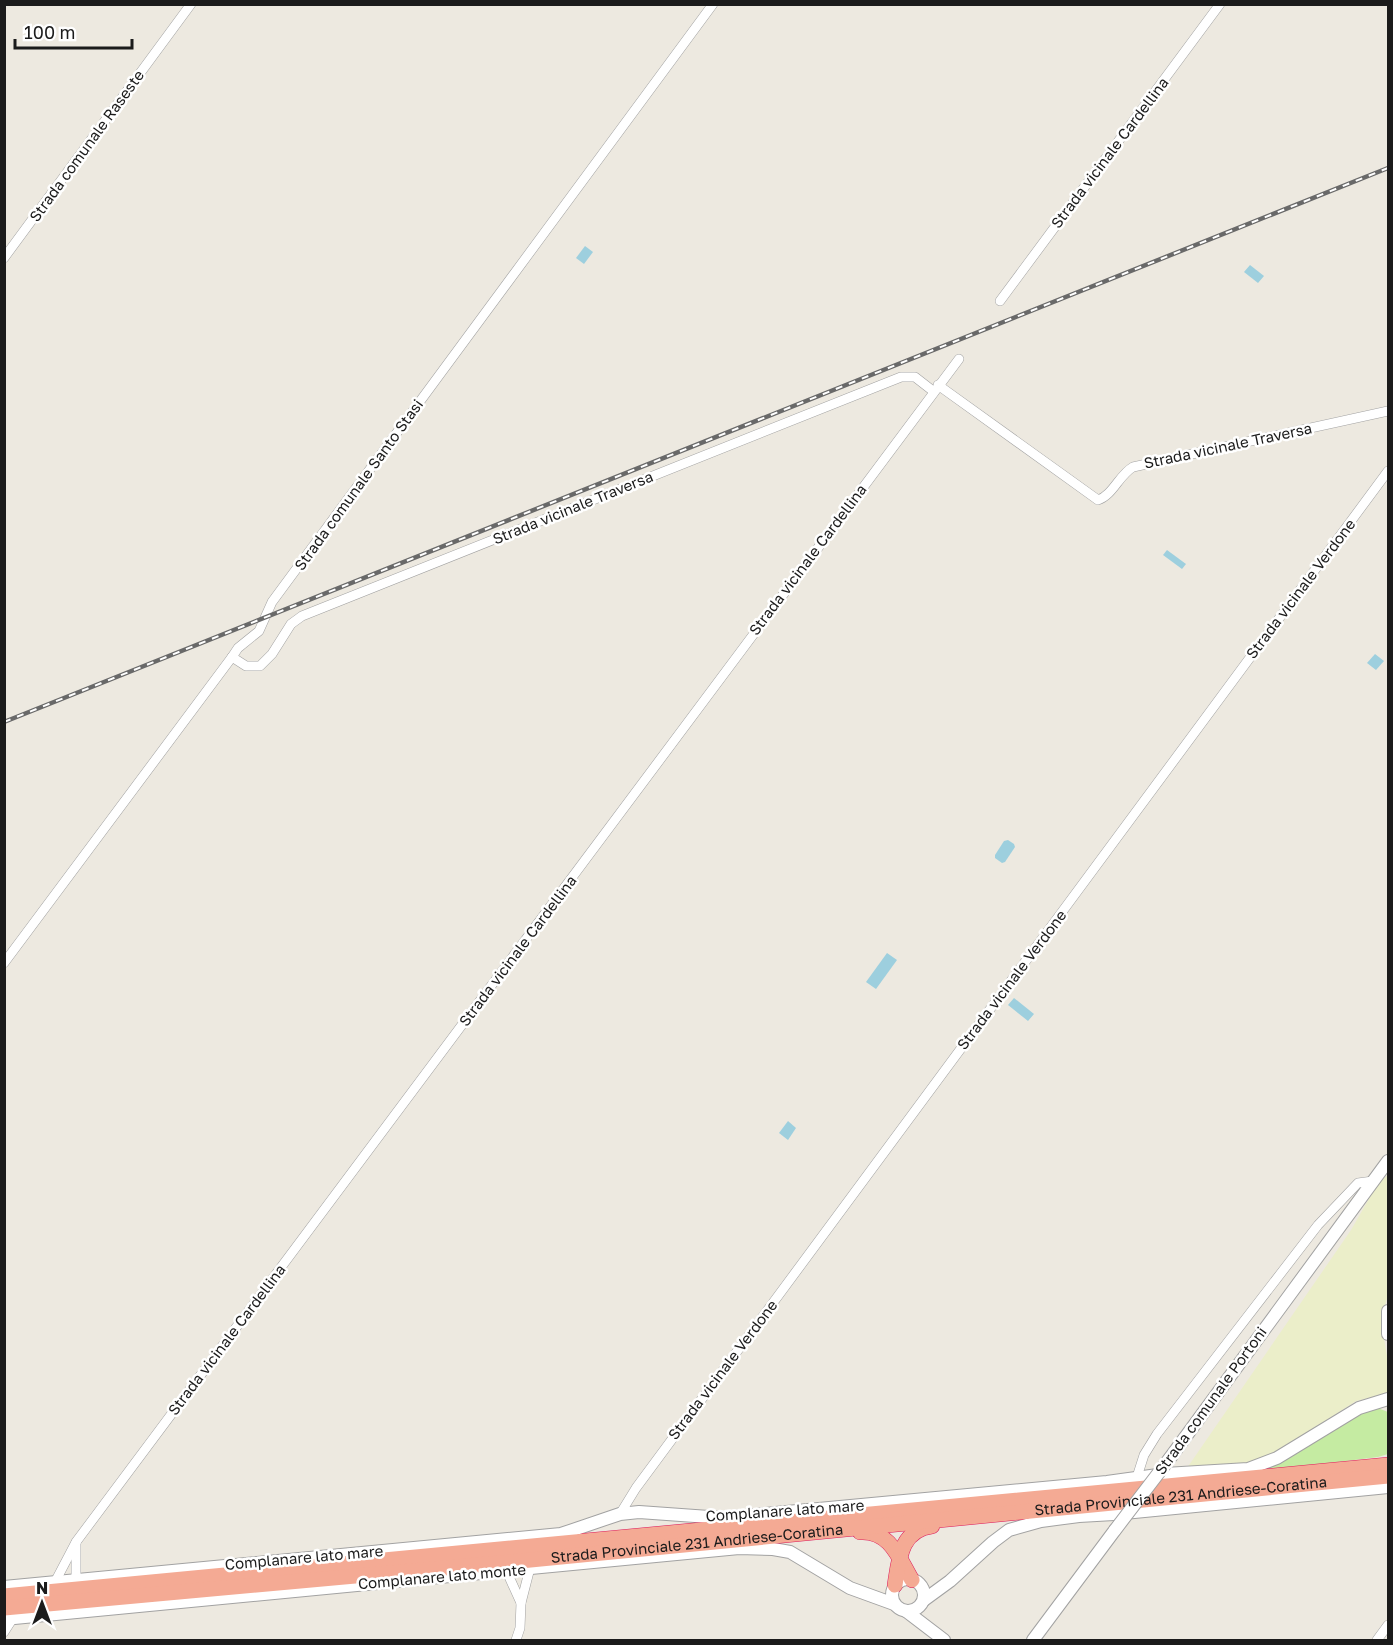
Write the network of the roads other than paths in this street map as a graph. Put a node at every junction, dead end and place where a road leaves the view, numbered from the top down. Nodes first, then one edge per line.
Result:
1 (191, 4) edge
2 (713, 4) edge
3 (1220, 4) edge
4 (4, 258) edge
5 (1000, 301) dead end
6 (959, 358) dead end
7 (936, 388) junction
8 (1389, 411) edge
9 (1389, 471) edge
10 (232, 657) junction
11 (4, 963) edge
12 (1386, 1167) edge
13 (1373, 1181) junction
14 (1389, 1311) edge
15 (1389, 1334) edge
16 (1389, 1399) edge
17 (1374, 1403) junction
18 (1389, 1406) edge
19 (1389, 1457) edge
20 (1389, 1465) edge
21 (1311, 1473) junction
22 (1389, 1476) edge
23 (1137, 1477) junction
24 (1389, 1487) edge
25 (636, 1488) junction
26 (639, 1512) junction
27 (1005, 1513) junction
28 (620, 1514) junction
29 (783, 1534) junction
30 (76, 1542) junction
31 (899, 1557) junction
32 (530, 1568) junction
33 (506, 1570) junction
34 (76, 1580) junction
35 (55, 1582) junction
36 (916, 1582) junction
37 (942, 1585) junction
38 (895, 1586) junction
39 (4, 1587) edge
40 (869, 1593) junction
41 (4, 1596) edge
42 (923, 1602) junction
43 (521, 1603) junction
44 (894, 1604) junction
45 (906, 1611) junction
46 (7, 1615) edge
47 (1389, 1625) edge
48 (931, 1631) junction
49 (4, 1632) edge
50 (516, 1641) edge
51 (944, 1641) edge
52 (1033, 1641) edge
53 (1377, 1641) edge

1 - 4 street, Strada comunale Raseste
2 - 10 street, Strada comunale Santo Stasi
3 - 5 street, Strada vicinale Cardellina
6 - 7 street, Strada vicinale Cardellina
7 - 8 street, Strada vicinale Traversa
7 - 10 street, Strada vicinale Traversa
7 - 30 street, Strada vicinale Cardellina
9 - 25 street, Strada vicinale Verdone
10 - 11 street, Strada comunale Santo Stasi
12 - 13 street, Strada comunale Portoni
13 - 23 street
13 - 52 street, Strada comunale Portoni, bridge
14 - 15 street
16 - 17 street, Complanare lato mare
17 - 18 street
17 - 23 street, Complanare lato mare
19 - 21 highway
20 - 21 highway, Strada Provinciale 231 Andriese-Coratina
21 - 41 highway, Strada Provinciale 231 Andriese-Coratina
22 - 27 highway, Strada Provinciale 231 Andriese-Coratina
23 - 26 street, Complanare lato mare
24 - 37 street
25 - 26 street
25 - 28 street, Strada vicinale Verdone
26 - 28 street, Complanare lato mare
27 - 29 highway, Strada Provinciale 231 Andriese-Coratina
27 - 31 highway
28 - 34 street, Complanare lato mare
29 - 31 highway
29 - 46 highway, Strada Provinciale 231 Andriese-Coratina
30 - 34 street
30 - 35 street, Strada vicinale Cardellina
31 - 36 highway
31 - 38 highway
32 - 33 street, Complanare lato monte
32 - 40 street, Complanare lato monte
32 - 43 street
33 - 43 street
33 - 46 street, Complanare lato monte
34 - 35 street, Complanare lato mare
35 - 39 street, Complanare lato mare
36 - 37 street
36 - 38 street
36 - 42 street
37 - 42 street
38 - 40 street
38 - 44 street
40 - 44 street, Complanare lato monte
42 - 45 street
42 - 48 street
43 - 50 street
44 - 45 street
45 - 48 street
46 - 49 street
47 - 53 street
48 - 51 street

